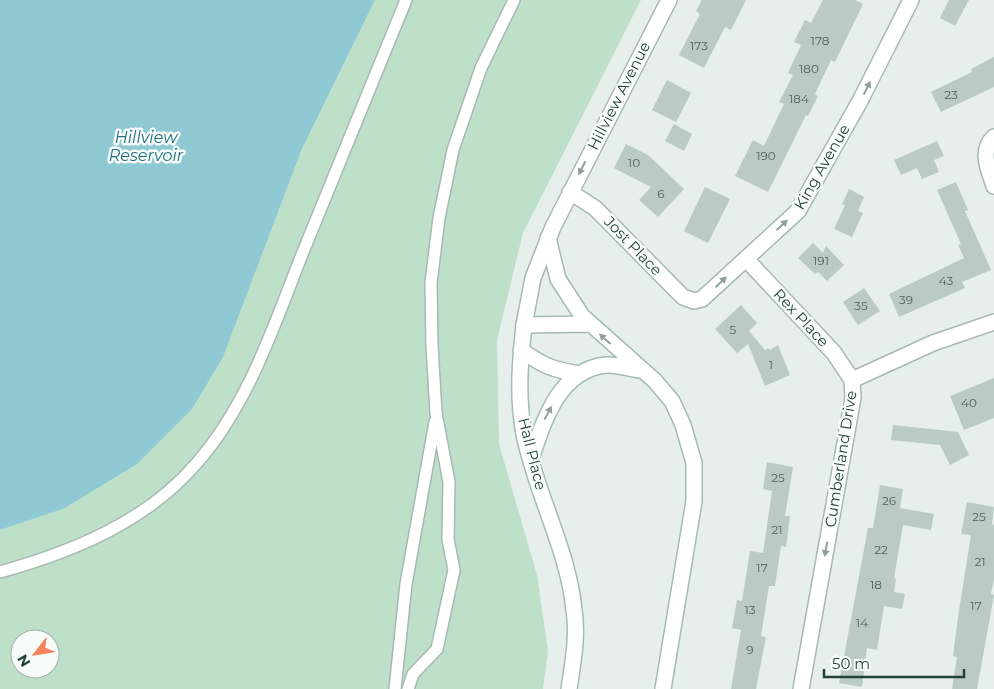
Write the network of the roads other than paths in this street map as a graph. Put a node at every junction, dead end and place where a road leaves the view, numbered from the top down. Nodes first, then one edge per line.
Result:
1 (406, 0) edge
2 (514, 0) edge
3 (669, 0) edge
4 (912, 0) edge
5 (994, 137) edge
6 (994, 186) edge
7 (570, 192) junction
8 (548, 238) junction
9 (746, 258) junction
10 (694, 301) joint
11 (994, 322) edge
12 (589, 324) junction
13 (524, 325) junction
14 (521, 350) junction
15 (642, 371) junction
16 (580, 374) junction
17 (852, 380) junction
18 (436, 413) junction
19 (531, 459) junction
20 (0, 572) edge
21 (395, 689) edge
22 (408, 689) edge
23 (569, 689) edge
24 (663, 689) edge
25 (801, 689) edge

1 - 20 lane
2 - 18 lane
3 -> 7 street, Hillview Avenue
9 -> 4 street, King Avenue
5 - 6 street
7 - 8 street, Hall Place
7 - 10 street, Jost Place
8 - 12 street
8 - 13 street, Hall Place
10 -> 9 street, King Avenue
9 - 17 street, Rex Place
11 - 17 street, Cumberland Drive
12 - 13 street
15 -> 12 street
13 - 14 street, Hall Place
14 - 16 street
14 - 19 street, Hall Place
15 - 16 street
15 - 24 street
19 -> 16 street
17 -> 25 street, Cumberland Drive
18 - 21 lane
18 - 22 lane
19 - 23 street, Hall Place

